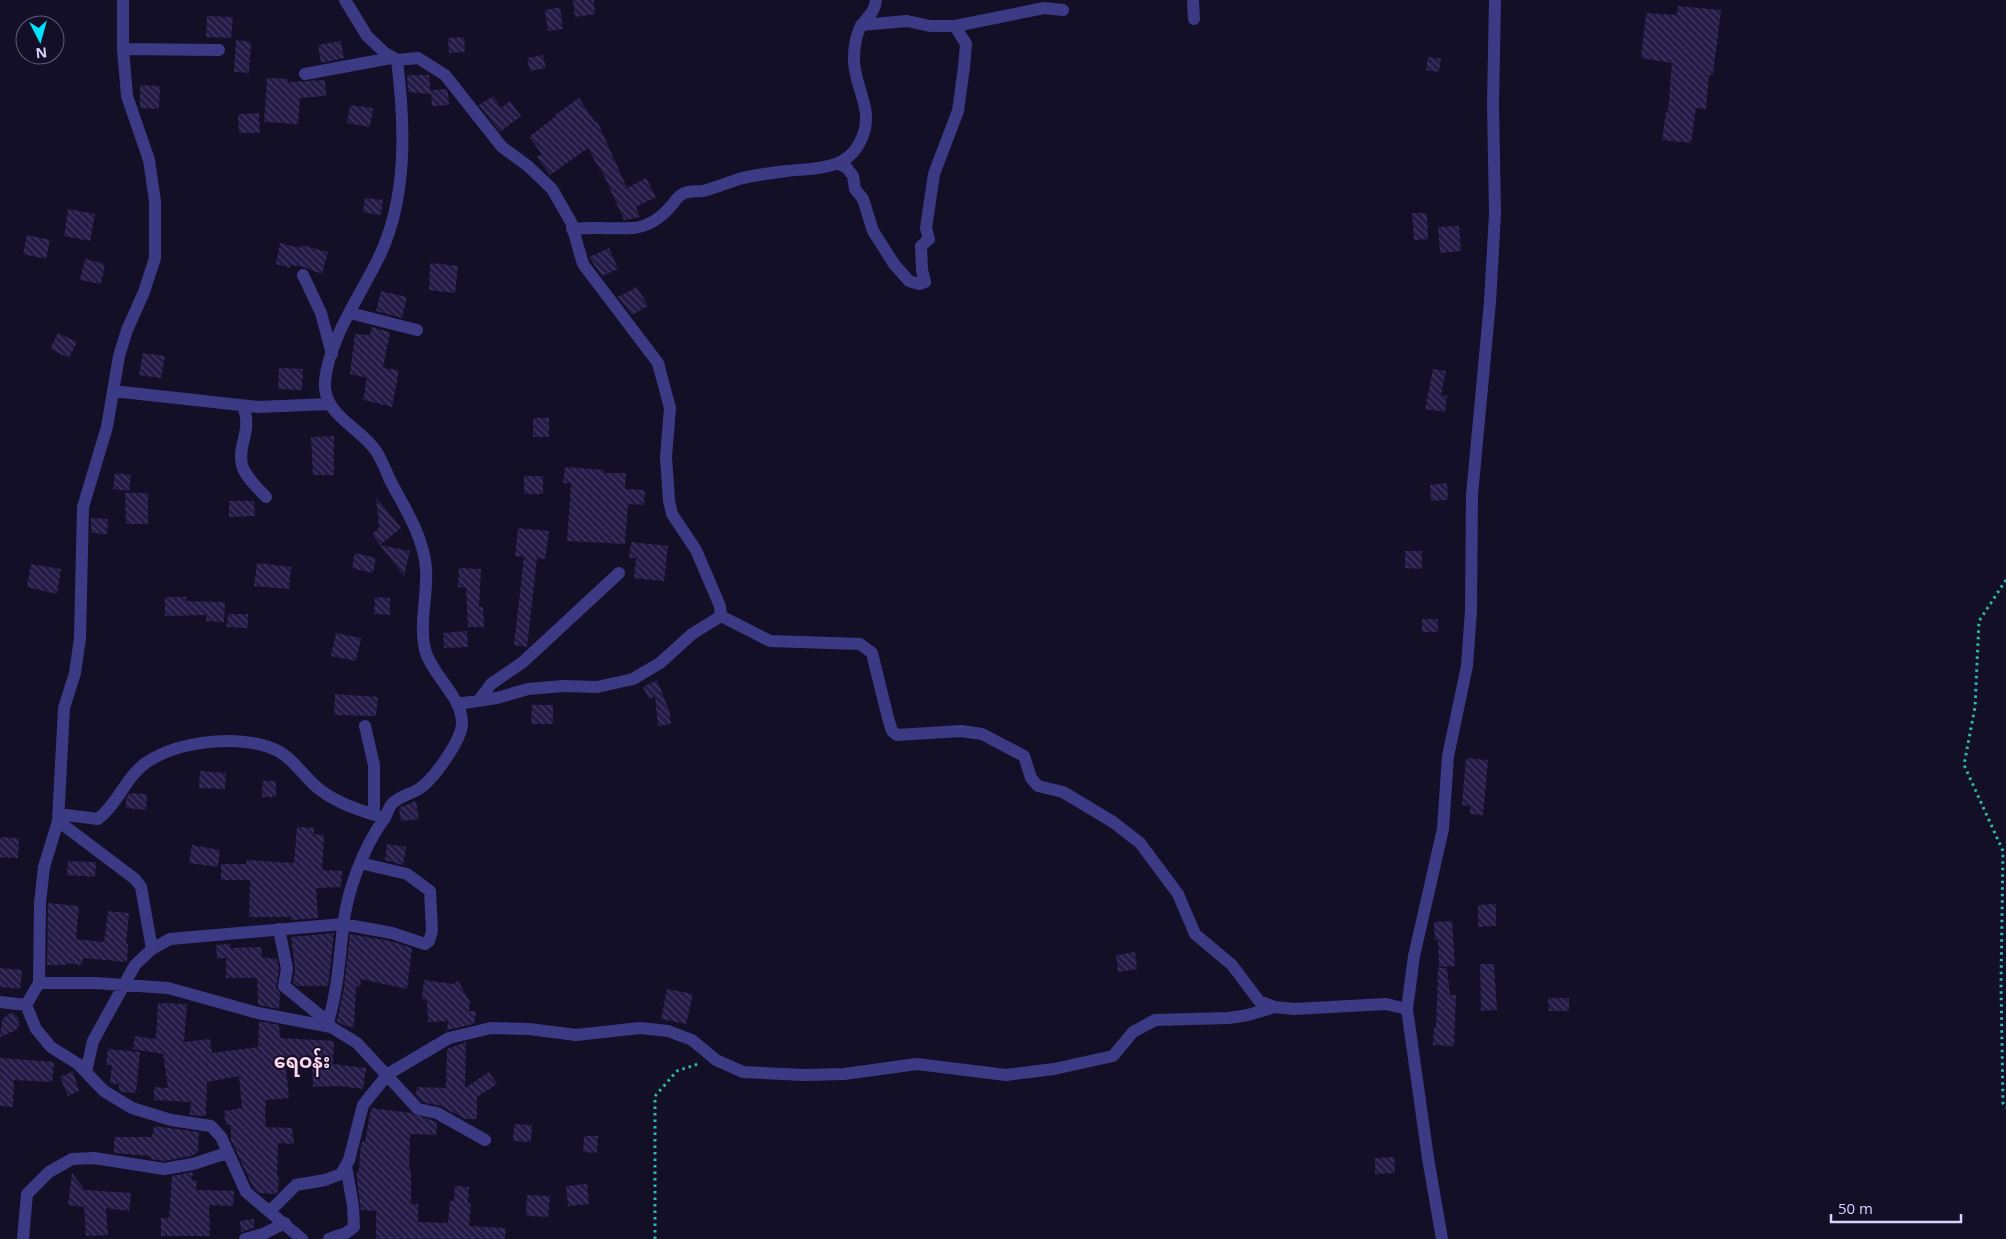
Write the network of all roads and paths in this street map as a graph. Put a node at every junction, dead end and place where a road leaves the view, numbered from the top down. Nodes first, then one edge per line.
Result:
1 (123, 0) edge
2 (345, 0) edge
3 (876, 0) edge
4 (1193, 0) edge
5 (1495, 0) edge
6 (1063, 10) dead end
7 (1194, 19) dead end
8 (862, 25) junction
9 (955, 26) junction
10 (123, 49) junction
11 (219, 50) dead end
12 (394, 59) junction
13 (305, 74) dead end
14 (839, 164) junction
15 (572, 229) junction
16 (303, 275) dead end
17 (350, 313) junction
18 (417, 330) dead end
19 (332, 354) junction
20 (113, 391) junction
21 (329, 404) junction
22 (243, 406) junction
23 (266, 497) dead end
24 (619, 573) dead end
25 (2006, 580) edge
26 (721, 616) junction
27 (479, 700) junction
28 (457, 704) junction
29 (365, 726) dead end
30 (380, 816) junction
31 (58, 818) junction
32 (360, 863) junction
33 (343, 924) junction
34 (279, 928) junction
35 (152, 950) junction
36 (39, 983) junction
37 (122, 986) junction
38 (0, 1002) edge
39 (26, 1005) junction
40 (1275, 1007) junction
41 (1407, 1009) junction
42 (330, 1025) junction
43 (716, 1060) junction
44 (86, 1072) junction
45 (388, 1074) junction
46 (2006, 1108) edge
47 (485, 1140) dead end
48 (227, 1153) junction
49 (346, 1166) junction
50 (270, 1211) junction
51 (284, 1223) junction
52 (23, 1239) edge
53 (245, 1239) edge
54 (302, 1239) edge
55 (329, 1239) edge
56 (655, 1239) edge
57 (1442, 1239) edge

1 - 10 street
2 - 12 street
3 - 8 street
4 - 7 street
5 - 41 street
6 - 9 street
8 - 9 street
8 - 14 street
9 - 14 street
10 - 11 street
10 - 20 street
12 - 13 street
12 - 15 street
12 - 17 street
14 - 15 street
15 - 26 street
16 - 19 street
17 - 18 street
17 - 19 street
19 - 21 street
20 - 22 street
20 - 31 street
21 - 22 street
21 - 28 street
22 - 23 street
24 - 27 street
25 - 46 path
26 - 27 street
26 - 40 street
27 - 28 street
28 - 30 street
29 - 30 street
30 - 31 street
30 - 32 street
31 - 35 street
31 - 36 street
32 - 33 street
32 - 33 street
33 - 34 street
33 - 42 street
34 - 35 street
34 - 42 street
35 - 37 street
36 - 37 street
36 - 39 street
37 - 42 street
37 - 44 street
38 - 39 street
39 - 44 street
40 - 41 street
40 - 43 street
41 - 57 street
42 - 45 street
43 - 45 street
43 - 56 path
44 - 48 street
45 - 47 street
45 - 49 street
48 - 50 street
48 - 52 street
49 - 50 street
49 - 55 street
50 - 51 street
51 - 53 street
51 - 54 street

